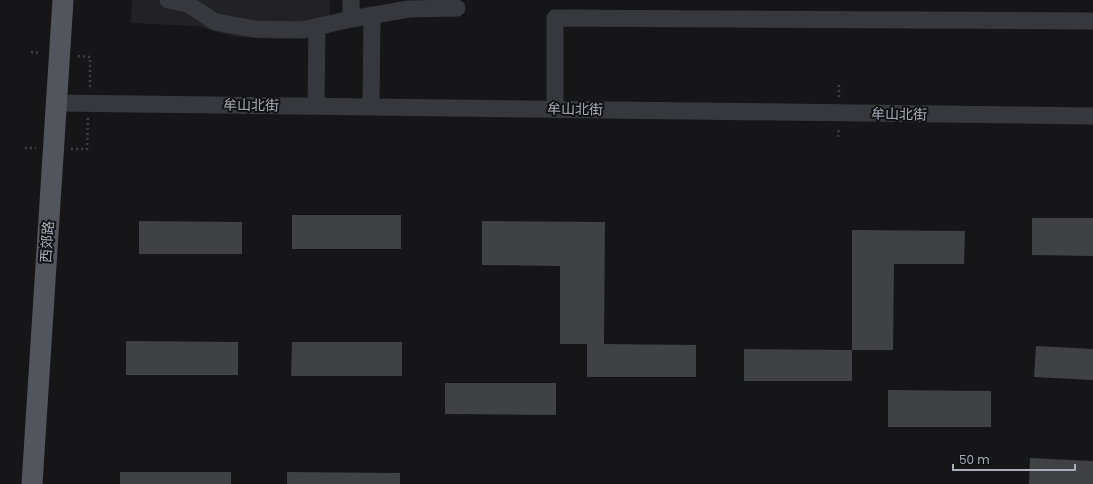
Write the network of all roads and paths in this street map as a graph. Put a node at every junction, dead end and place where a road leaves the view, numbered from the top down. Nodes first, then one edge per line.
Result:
1 (63, 0) edge
2 (168, 0) edge
3 (351, 0) edge
4 (457, 8) dead end
5 (372, 15) junction
6 (351, 19) junction
7 (1093, 21) edge
8 (317, 27) junction
9 (56, 103) junction
10 (316, 106) junction
11 (371, 107) junction
12 (554, 109) junction
13 (1093, 116) edge
14 (32, 484) edge

1 - 9 main road, 西郊路
2 - 8 street
3 - 6 street
4 - 5 street
5 - 6 street
5 - 11 street
6 - 8 street
7 - 12 street
8 - 10 street
9 - 10 street, 牟山北街
9 - 14 main road, 西郊路
10 - 11 street, 牟山北街
11 - 12 street, 牟山北街
12 - 13 street, 牟山北街

